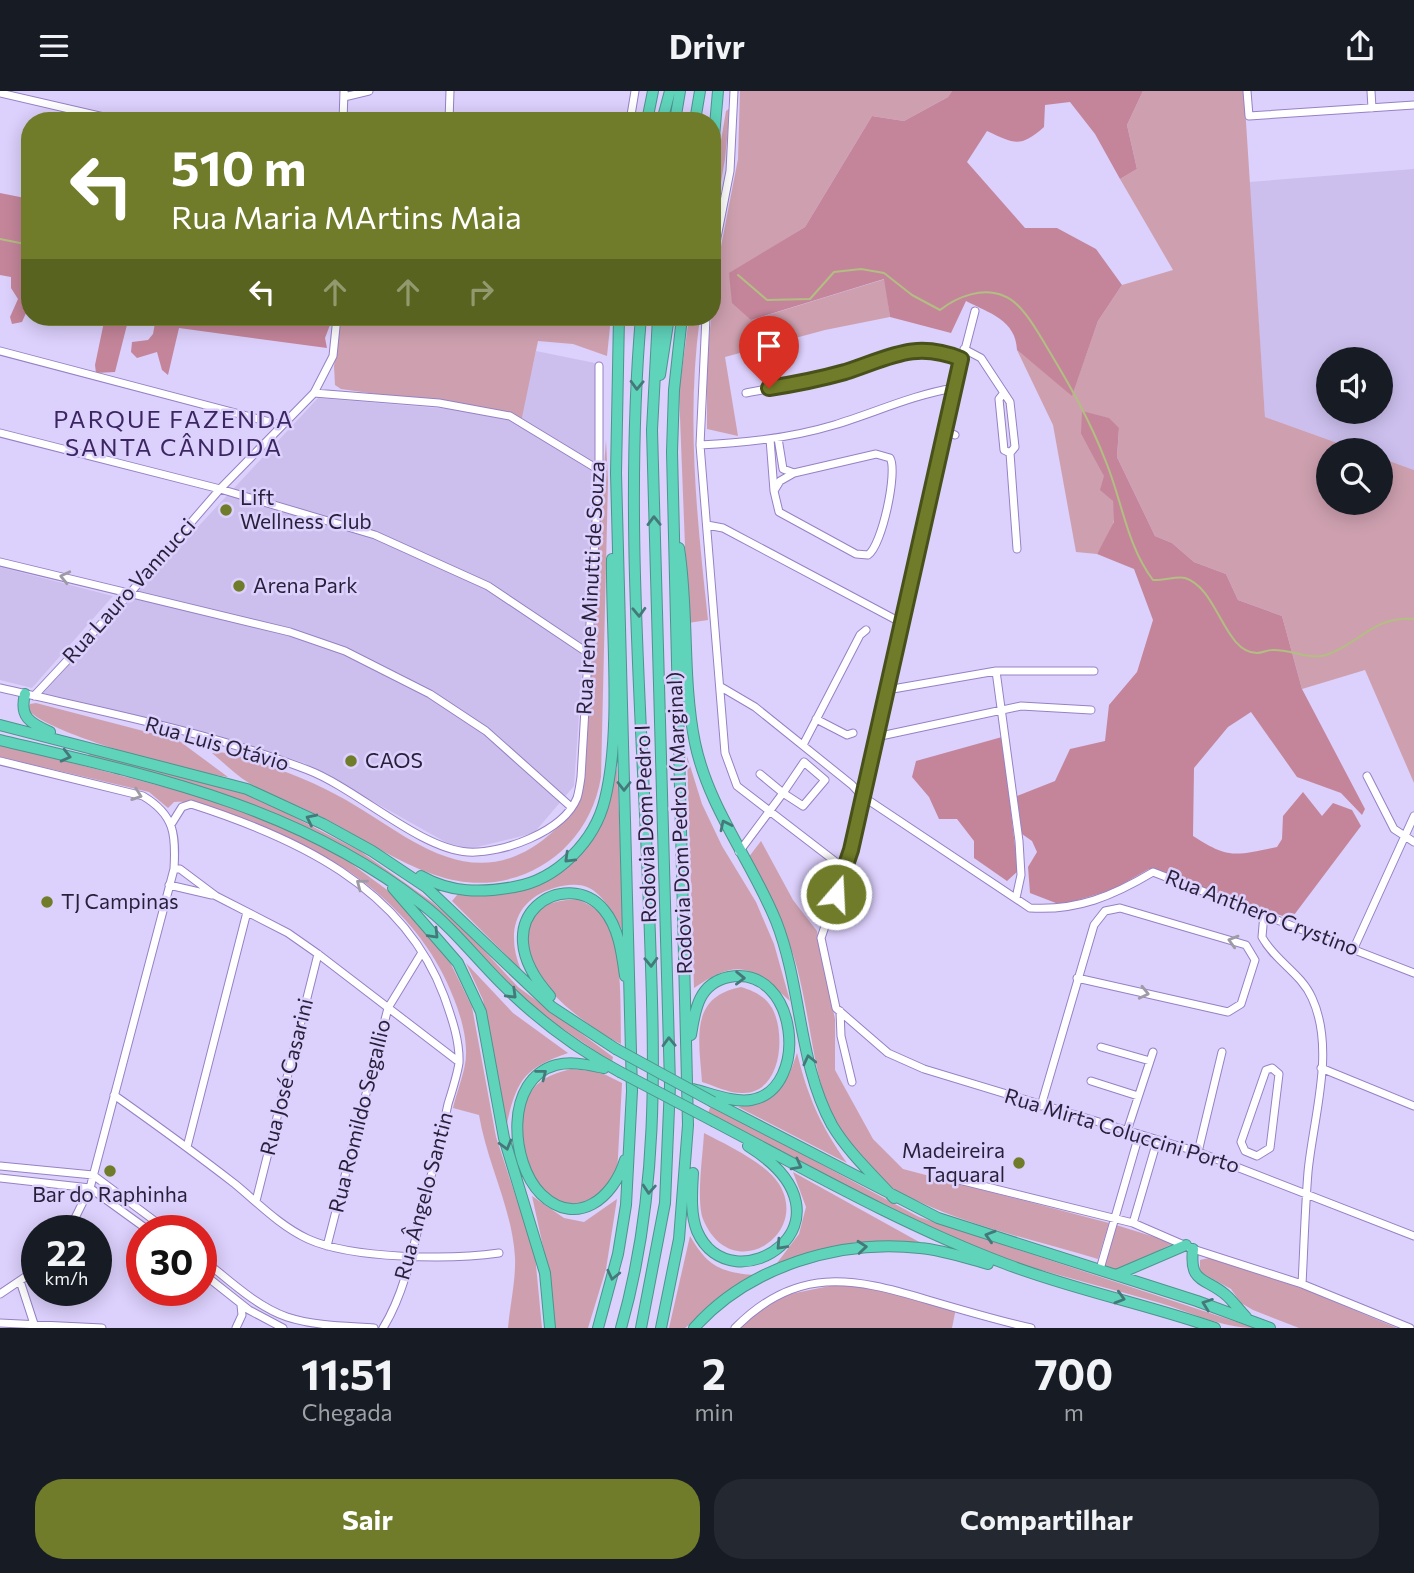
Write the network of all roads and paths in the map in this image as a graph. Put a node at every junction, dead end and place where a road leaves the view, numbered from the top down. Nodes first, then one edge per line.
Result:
1 (369, 91) edge
2 (450, 91) edge
3 (635, 91) edge
4 (653, 91) edge
5 (670, 91) edge
6 (680, 91) edge
7 (700, 91) edge
8 (734, 91) edge
9 (1247, 91) edge
10 (1371, 91) edge
11 (0, 93) edge
12 (344, 94) edge
13 (1414, 106) edge
14 (1373, 108) junction
15 (82, 112) edge
16 (343, 112) edge
17 (449, 112) edge
18 (632, 112) edge
19 (649, 112) edge
20 (664, 112) edge
21 (676, 112) edge
22 (696, 112) edge
23 (721, 217) edge
24 (975, 311) dead end
25 (336, 326) edge
26 (619, 326) edge
27 (641, 326) edge
28 (658, 326) edge
29 (668, 326) edge
30 (681, 326) edge
31 (706, 326) edge
32 (964, 349) junction
33 (0, 351) edge
34 (961, 359) junction
35 (599, 366) dead end
36 (954, 389) junction
37 (314, 393) junction
38 (746, 393) dead end
39 (281, 425) junction
40 (652, 430) junction
41 (944, 431) junction
42 (0, 433) edge
43 (955, 435) dead end
44 (774, 439) junction
45 (700, 445) junction
46 (599, 470) junction
47 (616, 473) junction
48 (794, 473) junction
49 (220, 489) junction
50 (775, 491) junction
51 (674, 511) junction
52 (707, 525) junction
53 (1017, 549) dead end
54 (0, 562) edge
55 (131, 592) junction
56 (900, 622) junction
57 (866, 630) dead end
58 (588, 653) junction
59 (996, 671) junction
60 (1094, 671) dead end
61 (721, 687) junction
62 (0, 688) edge
63 (887, 690) junction
64 (29, 695) junction
65 (1002, 710) junction
66 (1091, 710) dead end
67 (817, 719) junction
68 (0, 725) edge
69 (853, 733) dead end
70 (876, 737) junction
71 (0, 740) edge
72 (75, 743) junction
73 (803, 745) junction
74 (0, 761) edge
75 (760, 774) dead end
76 (1367, 776) dead end
77 (783, 793) junction
78 (862, 796) junction
79 (570, 806) junction
80 (769, 810) junction
81 (1414, 816) edge
82 (172, 823) junction
83 (1402, 837) junction
84 (1414, 842) edge
85 (372, 851) junction
86 (739, 852) junction
87 (174, 869) junction
88 (845, 869) junction
89 (390, 882) junction
90 (169, 885) junction
91 (216, 896) junction
92 (1016, 898) junction
93 (247, 912) junction
94 (1264, 914) junction
95 (1354, 948) junction
96 (318, 954) junction
97 (421, 954) junction
98 (1414, 973) edge
99 (1077, 978) junction
100 (632, 995) junction
101 (388, 1008) junction
102 (840, 1011) junction
103 (598, 1039) junction
104 (1101, 1047) dead end
105 (1153, 1052) dead end
106 (1222, 1052) dead end
107 (687, 1058) junction
108 (1150, 1061) junction
109 (459, 1062) junction
110 (1321, 1068) junction
111 (620, 1072) junction
112 (1091, 1081) dead end
113 (852, 1082) dead end
114 (690, 1089) junction
115 (1260, 1089) junction
116 (1277, 1094) junction
117 (114, 1095) junction
118 (1138, 1096) junction
119 (1041, 1106) junction
120 (1414, 1106) edge
121 (715, 1122) junction
122 (688, 1125) junction
123 (1127, 1131) junction
124 (1139, 1135) junction
125 (1157, 1141) junction
126 (630, 1143) junction
127 (187, 1147) junction
128 (1198, 1152) junction
129 (1257, 1156) junction
130 (0, 1166) edge
131 (1252, 1172) junction
132 (93, 1175) junction
133 (939, 1175) dead end
134 (0, 1178) edge
135 (90, 1188) junction
136 (1308, 1193) junction
137 (894, 1198) junction
138 (256, 1201) junction
139 (76, 1215) edge
140 (127, 1215) edge
141 (147, 1215) edge
142 (1115, 1217) junction
143 (1133, 1223) junction
144 (1414, 1236) edge
145 (327, 1246) junction
146 (1190, 1247) junction
147 (499, 1253) dead end
148 (409, 1256) junction
149 (1100, 1269) junction
150 (217, 1270) edge
151 (1116, 1275) junction
152 (1054, 1279) junction
153 (20, 1281) joint
154 (1301, 1284) junction
155 (217, 1285) edge
156 (0, 1294) edge
157 (241, 1304) junction
158 (1247, 1319) junction
159 (0, 1323) edge
160 (35, 1326) edge
161 (102, 1328) edge
162 (236, 1328) edge
163 (283, 1328) edge
164 (374, 1328) edge
165 (383, 1328) edge
166 (550, 1328) edge
167 (598, 1328) edge
168 (621, 1328) edge
169 (641, 1328) edge
170 (661, 1328) edge
171 (694, 1328) edge
172 (735, 1328) edge
173 (1031, 1328) edge
174 (1215, 1328) edge
175 (1270, 1328) edge
176 (1410, 1328) edge

1 - 12 street
2 - 17 street
3 - 18 street
4 - 19 highway
5 - 20 highway
6 - 21 highway
7 - 22 highway
8 - 23 street
9 - 14 street
10 - 14 street
11 - 15 street
12 - 16 street
13 - 14 street
24 - 32 street
25 - 37 street, Rua Lauro Vannucci
26 - 47 highway
27 -> 168 highway, Rodovia Dom Pedro I
28 - 40 highway, Rodovia Dom Pedro I
29 - 40 highway
30 - 51 highway, Rodovia Dom Pedro I (Marginal)
31 - 45 street
32 - 34 street
32 - 53 street
33 - 39 street
34 - 36 street
34 - 38 street
35 - 46 street, Rua Irene Minutti de Souza
36 - 41 street
36 - 44 street
37 - 39 street, Rua Lauro Vannucci
37 - 46 street
39 - 49 street, Rua Lauro Vannucci
169 -> 40 highway, Rodovia Dom Pedro I
41 - 43 street
41 - 56 street
42 - 49 street
44 - 45 street
44 - 48 street
44 - 50 street
45 - 52 street
46 - 58 street, Rua Irene Minutti de Souza
47 -> 85 highway
47 -> 100 highway
48 - 50 street
48 - 50 street
49 - 55 street, Rua Lauro Vannucci
49 - 58 street
86 -> 51 highway
51 - 107 highway, Rodovia Dom Pedro I (Marginal)
52 - 56 street
52 - 61 street
55 -> 54 street
55 - 64 street, Rua Lauro Vannucci
55 - 79 street
56 - 63 street
57 - 67 street
58 - 79 street, Rua Irene Minutti de Souza
59 - 60 street
59 - 63 street
59 - 65 street
61 - 73 street
61 - 80 street
62 - 64 street, Rua Luis Otávio
63 - 70 street
64 - 72 highway
64 - 79 street, Rua Luis Otávio
65 - 66 street
65 - 70 street
65 - 92 street
67 - 69 street
67 - 73 street
68 - 72 highway
70 - 78 street
71 -> 89 highway
85 -> 72 highway
73 - 78 street
74 -> 82 street
75 - 77 street
76 - 83 street
77 - 77 street
77 - 80 street
78 - 88 street
78 - 92 street
80 - 86 street
80 - 88 street
81 - 83 street
82 - 87 street
97 -> 82 street
83 - 84 street
83 - 95 street
85 - 103 highway
137 -> 86 highway
87 - 90 street
87 - 91 street
88 - 102 street
89 -> 111 highway
89 -> 166 highway
90 - 91 street
90 - 117 street
91 - 93 street
92 - 94 street, Rua Anthero Crystino
93 - 96 street
93 - 127 street
94 - 95 street, Rua Anthero Crystino
94 - 110 street
95 - 98 street, Rua Anthero Crystino
96 - 101 street
96 - 138 street, Rua José Casarini
97 - 101 street, Rua Romildo Segallio
97 - 109 street
99 -> 99 street
99 - 119 street
100 - 103 highway
100 - 126 highway
101 - 109 street
101 - 145 street, Rua Romildo Segallio
102 - 113 street
102 - 119 street, Rua Mirta Coluccini Porto
103 - 114 highway, bridge
104 - 108 street
105 - 108 street
106 - 128 street
107 -> 114 highway
107 - 122 highway, Rodovia Dom Pedro I (Marginal)
108 - 118 street
109 - 148 street, Rua Ângelo Santin
110 - 120 street
110 - 136 street
111 - 121 highway, bridge
126 -> 111 highway
112 - 118 street
114 - 137 highway, bridge
115 - 116 street
115 - 116 street
115 - 129 street
116 - 129 street
117 - 127 street
117 - 132 street
118 - 123 street
119 - 123 street, Rua Mirta Coluccini Porto
121 -> 122 highway
121 -> 152 highway
122 - 170 highway, Rodovia Dom Pedro I (Marginal)
123 - 124 street, Rua Mirta Coluccini Porto
124 - 125 street, Rua Mirta Coluccini Porto
124 - 142 street
125 - 128 street, Rua Mirta Coluccini Porto
125 - 143 street
126 -> 167 highway
127 - 138 street
128 - 131 street, Rua Mirta Coluccini Porto
129 - 131 street
130 - 132 street
131 - 136 street, Rua Mirta Coluccini Porto
132 - 135 street
132 - 141 street
133 - 142 street
134 - 135 street
135 - 139 street
135 - 140 street
136 - 144 street, Rua Mirta Coluccini Porto
136 - 154 street
149 -> 137 highway
138 - 145 street
142 - 143 street
142 - 149 street
143 - 146 street
145 - 148 street
146 - 151 highway
146 - 154 street
146 - 158 highway
147 - 148 street
148 - 165 street, Rua Ângelo Santin
149 - 151 highway
150 - 164 street
158 -> 151 highway
171 -> 152 highway
152 -> 174 highway
153 - 156 street
153 - 160 street
154 - 176 street
155 - 157 street
157 - 162 street
157 - 163 street
158 - 175 highway
159 - 160 street
160 - 161 street
172 - 173 street

